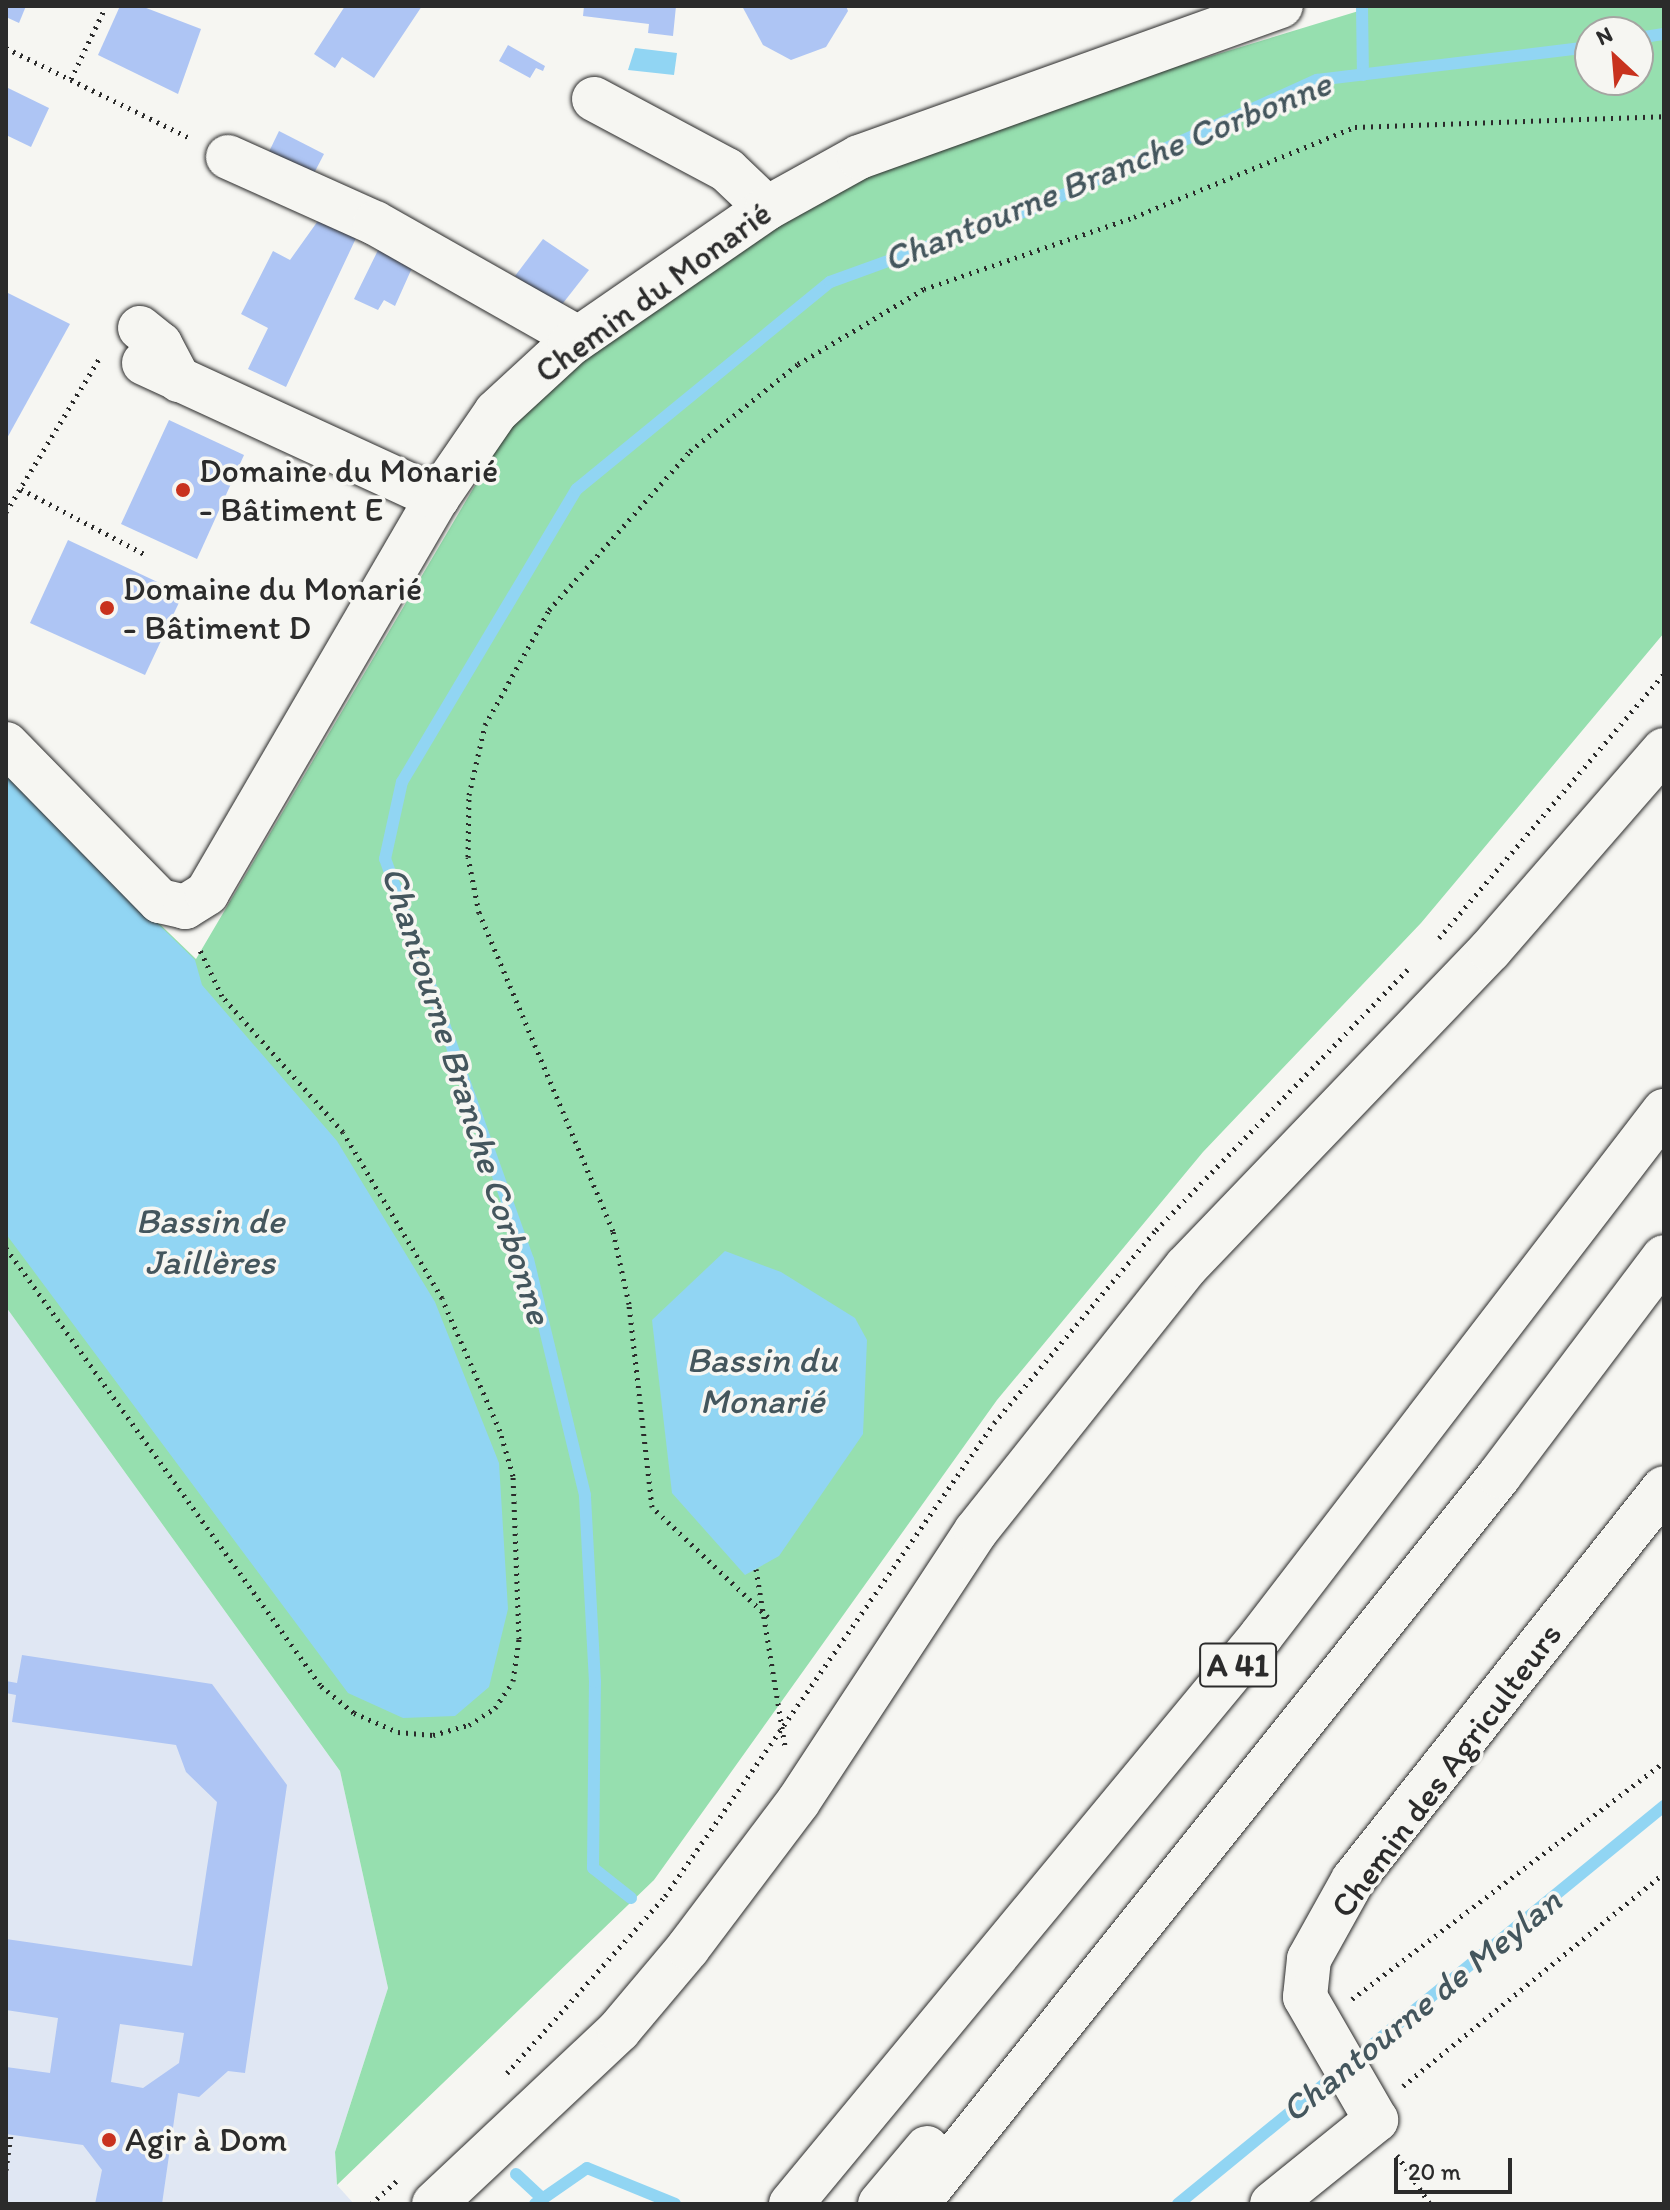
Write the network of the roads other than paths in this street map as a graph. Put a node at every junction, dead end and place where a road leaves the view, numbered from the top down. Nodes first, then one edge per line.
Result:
1 (1281, 6) edge
2 (594, 99) dead end
3 (228, 157) road end
4 (767, 208) junction
5 (578, 338) junction
6 (155, 357) road end
7 (437, 498) junction
8 (6, 744) edge
9 (1664, 750) edge
10 (1664, 1111) edge
11 (1664, 1257) edge
12 (1499, 1476) junction
13 (1664, 1488) edge
14 (434, 2204) edge
15 (791, 2204) edge
16 (880, 2204) edge
17 (917, 2204) edge
18 (1272, 2204) edge

1 - 4 main road, Chemin du Monarié
2 - 4 main road
3 - 5 main road
4 - 5 main road, Chemin du Monarié
5 - 7 main road, Chemin du Monarié
6 - 7 main road
7 - 8 main road, Chemin du Monarié
9 - 14 main road
10 - 15 main road, A 41
11 - 12 main road, A 41
12 - 16 main road, A 41
12 - 17 main road
13 - 18 main road, Chemin des Agriculteurs

